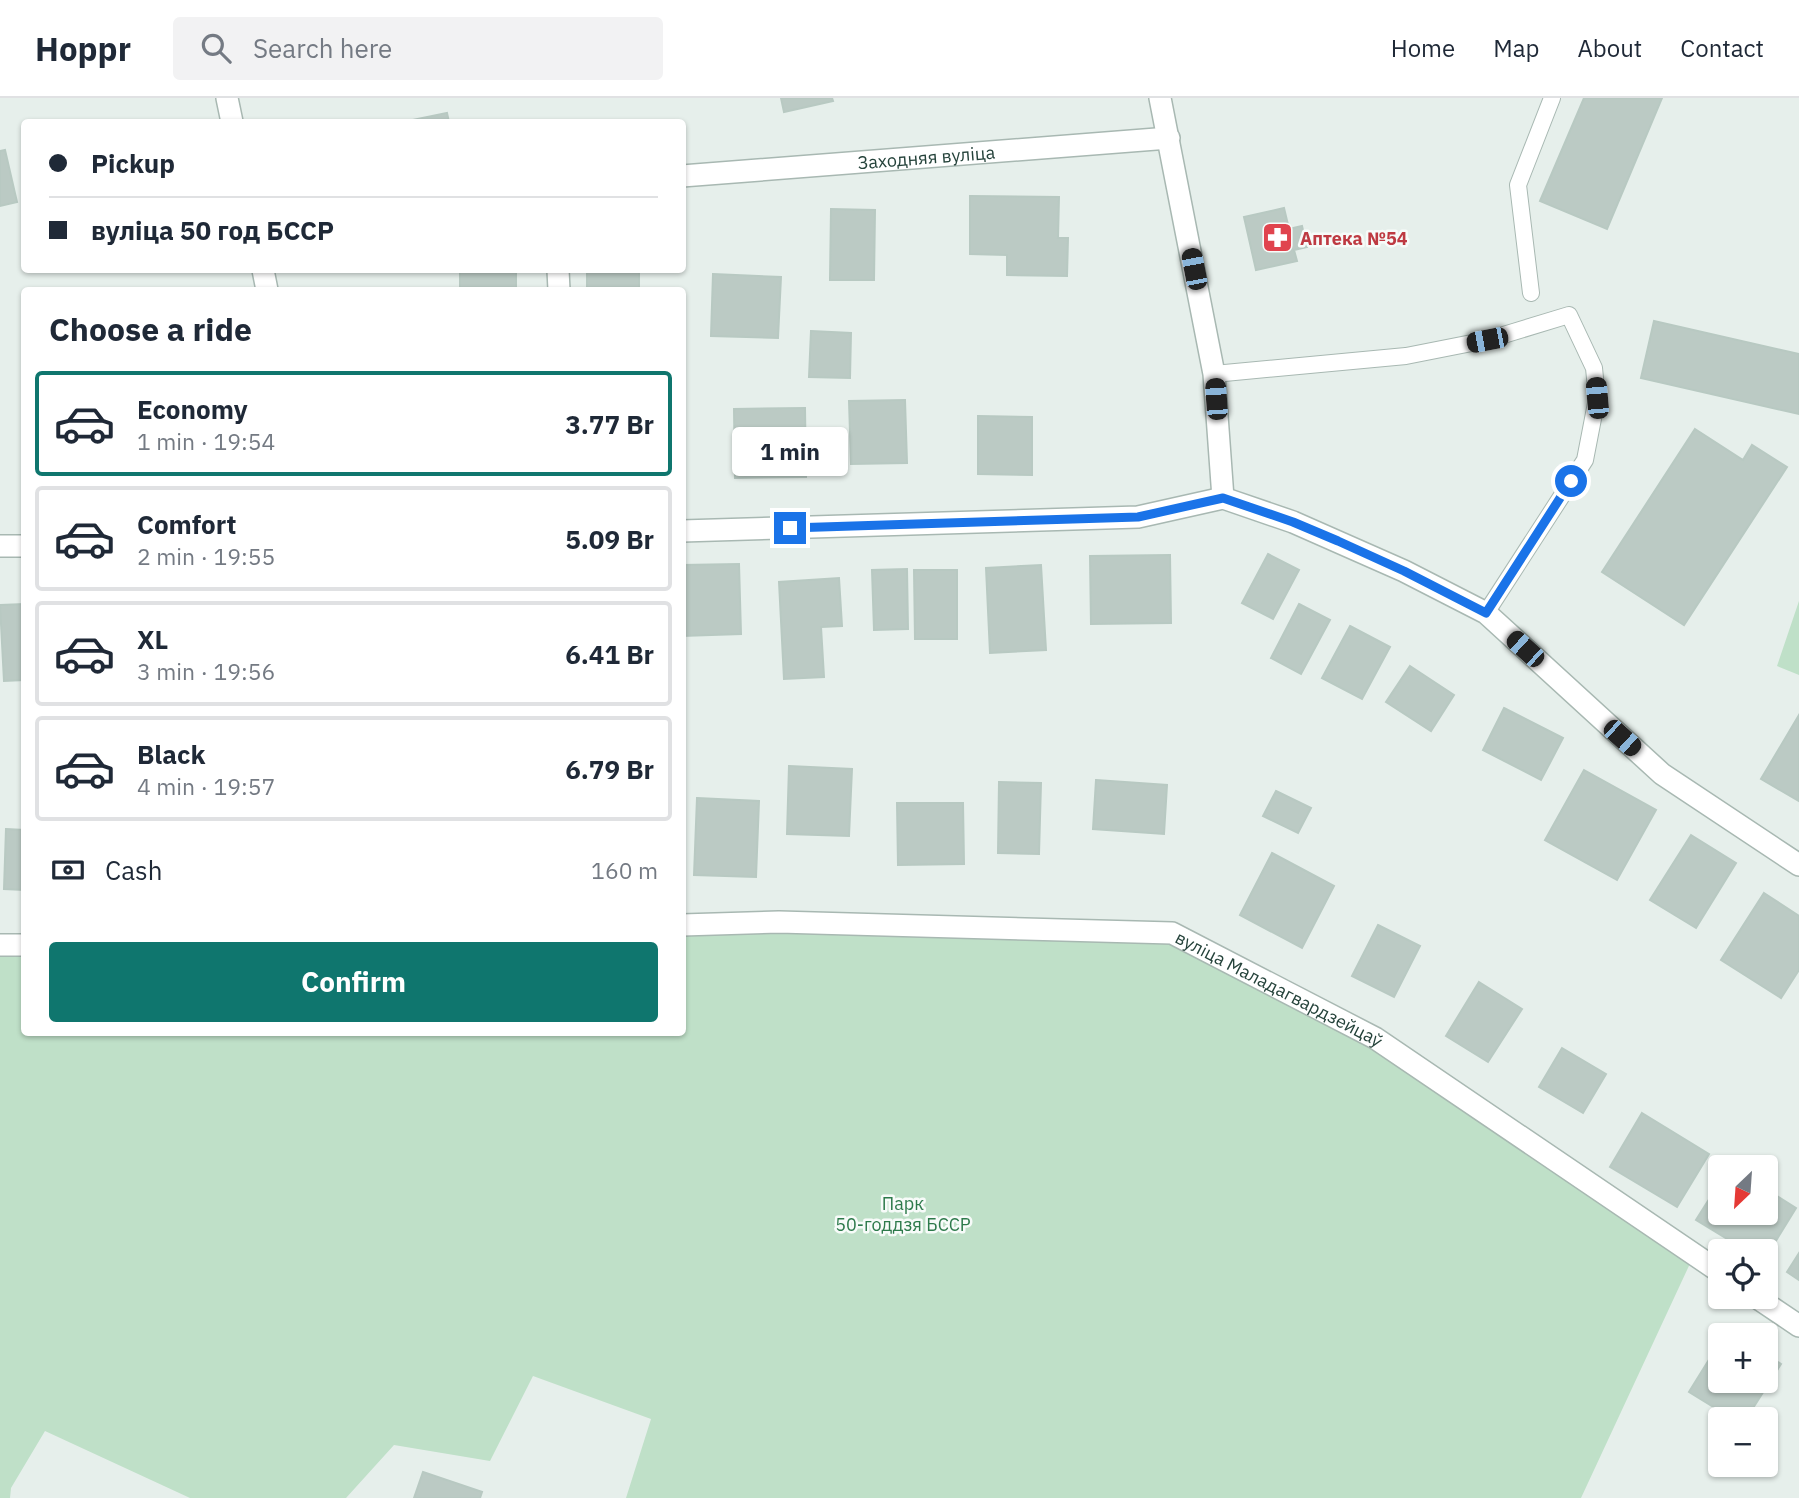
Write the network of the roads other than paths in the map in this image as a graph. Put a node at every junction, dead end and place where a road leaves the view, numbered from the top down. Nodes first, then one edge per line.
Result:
1 (226, 98) edge
2 (1160, 98) edge
3 (1552, 98) edge
4 (231, 119) edge
5 (1168, 138) junction
6 (686, 176) edge
7 (1531, 293) dead end
8 (1214, 374) junction
9 (1223, 498) junction
10 (686, 531) edge
11 (0, 546) edge
12 (21, 546) edge
13 (1486, 613) junction
14 (1799, 865) edge
15 (686, 925) edge
16 (0, 945) edge
17 (21, 945) edge
18 (1708, 1264) edge
19 (1774, 1309) edge
20 (1799, 1326) edge

1 - 4 street
2 - 5 street
3 - 7 lane
5 - 6 street, Заходняя вуліца
5 - 8 street
8 - 9 street
8 - 13 lane
9 - 10 street
9 - 13 street
11 - 12 street
13 - 14 street
15 - 18 street, вуліца Маладагвардзейцаў
16 - 17 street
19 - 20 street

